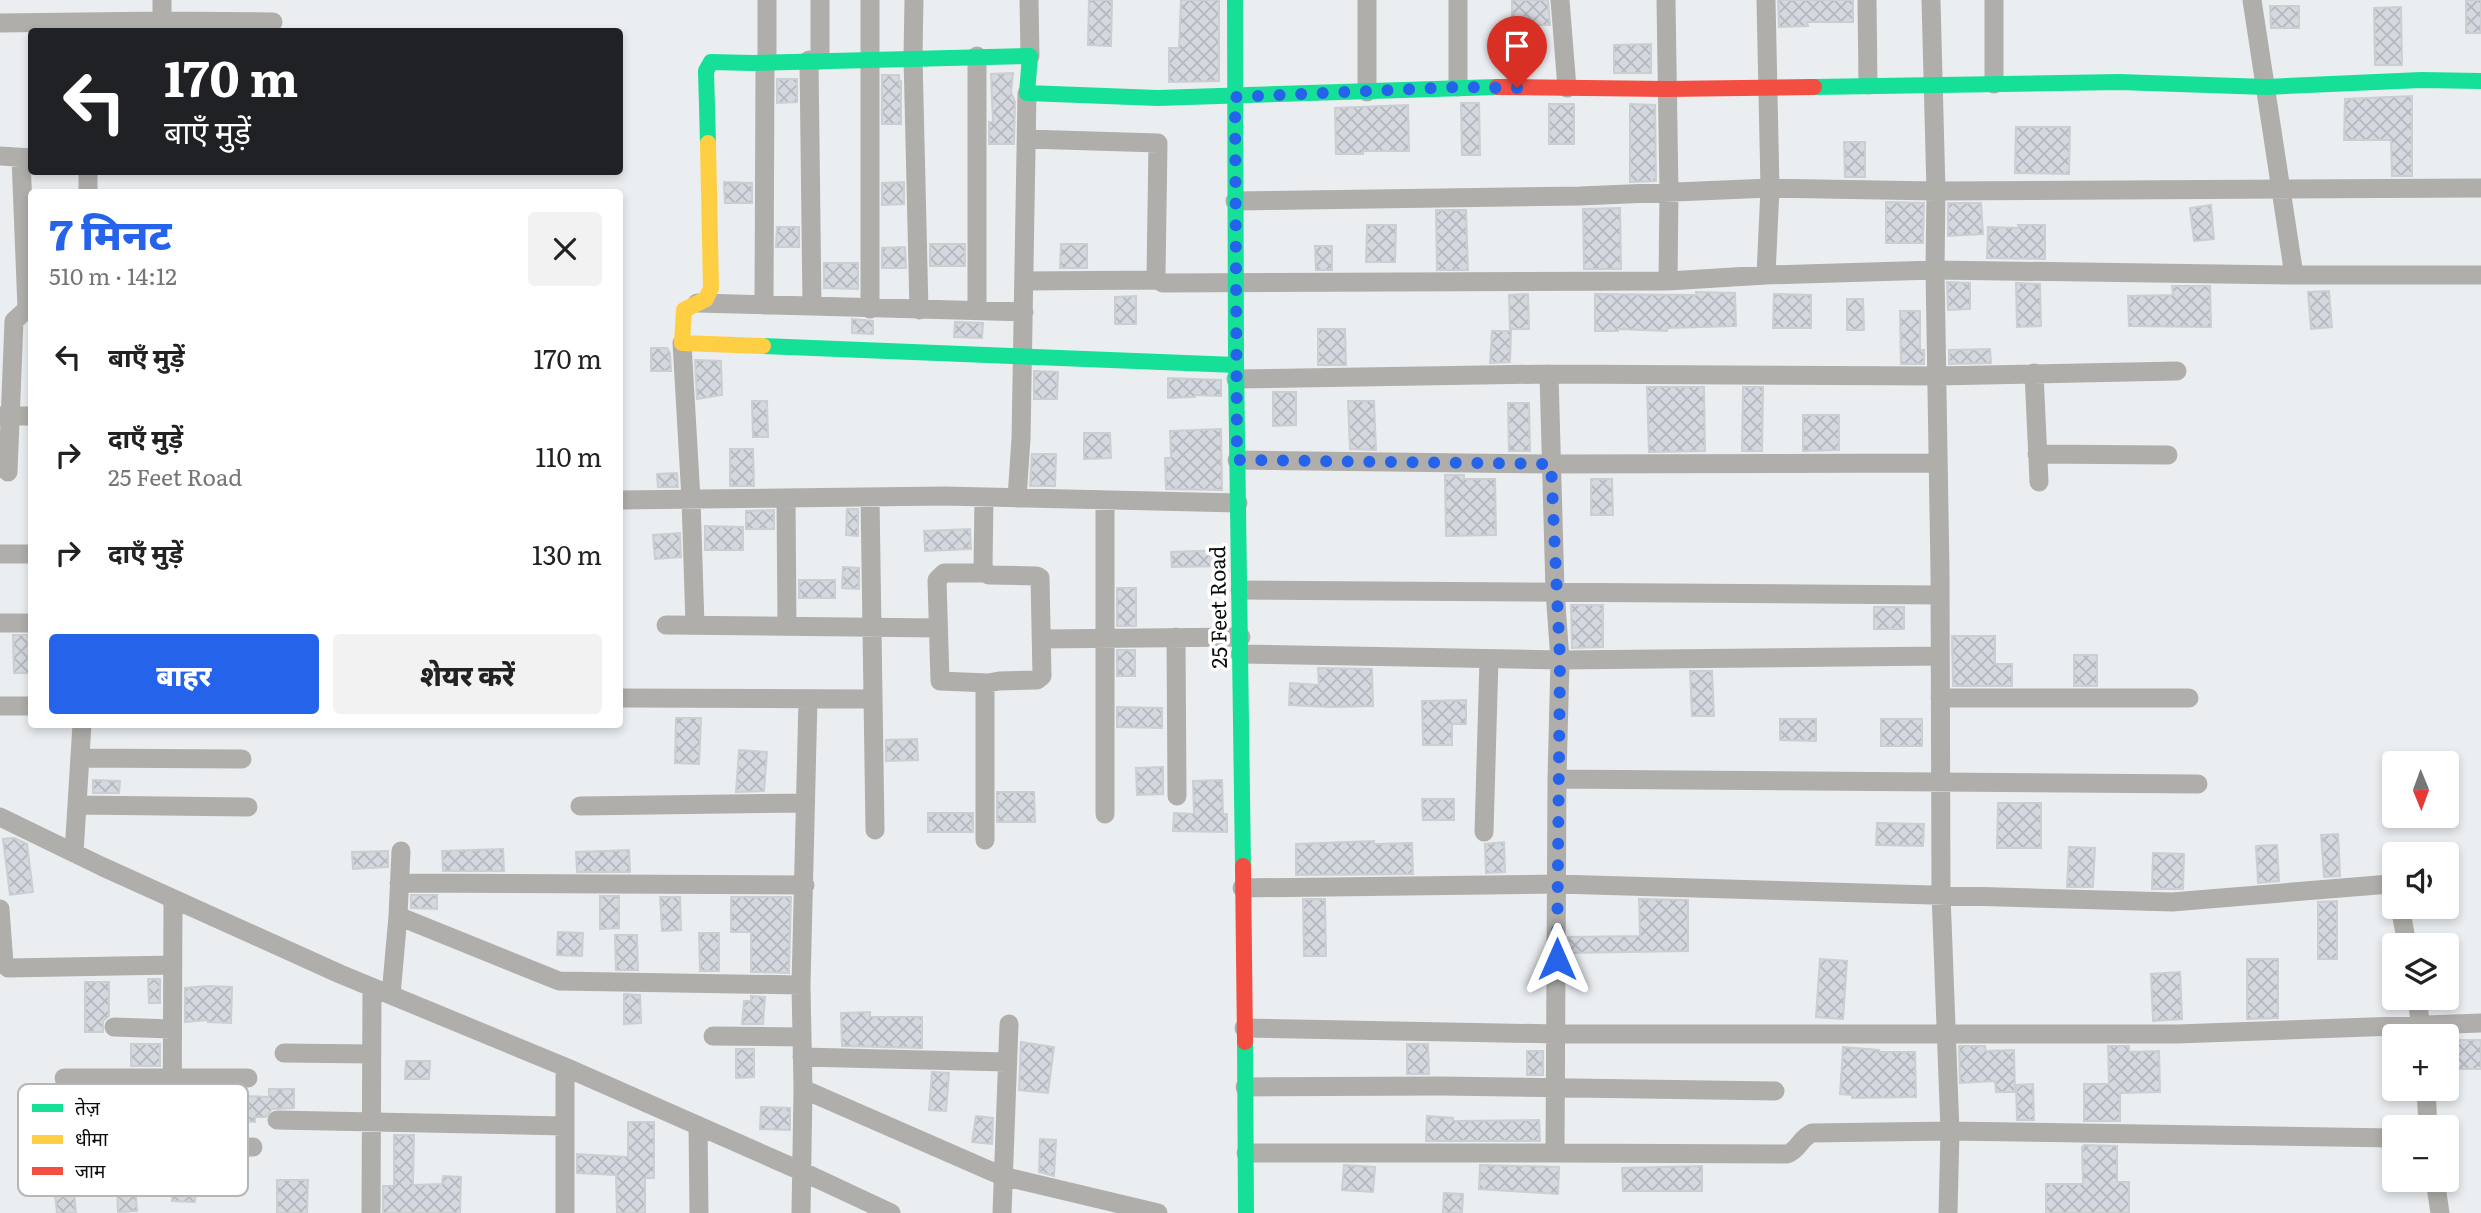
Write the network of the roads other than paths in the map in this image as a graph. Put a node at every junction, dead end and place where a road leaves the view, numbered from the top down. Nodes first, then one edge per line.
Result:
1 (162, 0) edge
2 (767, 0) edge
3 (820, 0) edge
4 (870, 0) edge
5 (914, 0) edge
6 (1029, 0) edge
7 (1236, 0) edge
8 (1367, 0) edge
9 (1458, 0) edge
10 (1560, 0) edge
11 (1667, 0) edge
12 (1766, 0) edge
13 (1867, 0) edge
14 (1931, 0) edge
15 (1994, 0) edge
16 (2252, 0) edge
17 (273, 22) dead end
18 (0, 23) edge
19 (162, 26) edge
20 (33, 27) edge
21 (977, 56) junction
22 (1030, 56) junction
23 (913, 57) junction
24 (870, 58) junction
25 (815, 60) junction
26 (766, 62) junction
27 (2481, 81) edge
28 (1868, 85) junction
29 (1931, 85) junction
30 (1994, 85) junction
31 (1458, 87) junction
32 (2266, 87) junction
33 (1567, 88) junction
34 (1768, 88) junction
35 (1667, 89) junction
36 (1367, 92) junction
37 (1027, 93) junction
38 (1235, 97) junction
39 (1027, 139) junction
40 (0, 156) edge
41 (26, 158) edge
42 (1770, 188) junction
43 (2481, 188) edge
44 (2281, 189) junction
45 (1936, 191) junction
46 (1670, 192) junction
47 (1235, 201) junction
48 (1935, 270) junction
49 (1766, 275) junction
50 (2294, 275) junction
51 (2481, 275) edge
52 (1158, 280) junction
53 (1024, 281) junction
54 (1668, 281) junction
55 (1235, 283) junction
56 (698, 303) junction
57 (764, 304) junction
58 (812, 306) junction
59 (870, 309) junction
60 (919, 310) junction
61 (977, 311) junction
62 (1024, 312) junction
63 (682, 343) junction
64 (1023, 355) junction
65 (2177, 371) dead end
66 (1236, 372) junction
67 (2034, 373) junction
68 (1549, 374) junction
69 (1937, 376) junction
70 (4, 416) edge
71 (28, 416) edge
72 (2037, 454) junction
73 (2168, 455) dead end
74 (1237, 460) junction
75 (1937, 463) junction
76 (1551, 464) junction
77 (8, 472) dead end
78 (2039, 482) dead end
79 (870, 497) junction
80 (984, 497) junction
81 (786, 498) junction
82 (1017, 498) junction
83 (691, 499) junction
84 (623, 500) edge
85 (1105, 500) junction
86 (1238, 503) junction
87 (0, 554) edge
88 (28, 554) edge
89 (986, 573) junction
90 (1240, 590) junction
91 (1555, 592) junction
92 (1940, 596) junction
93 (0, 623) edge
94 (28, 623) edge
95 (666, 625) dead end
96 (695, 625) junction
97 (787, 626) junction
98 (872, 627) junction
99 (938, 628) junction
100 (1176, 637) junction
101 (1105, 638) junction
102 (1042, 639) junction
103 (1241, 646) junction
104 (1940, 656) junction
105 (1489, 659) junction
106 (1560, 660) junction
107 (988, 683) junction
108 (623, 698) edge
109 (1940, 698) junction
110 (2189, 698) dead end
111 (808, 699) junction
112 (872, 699) junction
113 (0, 706) edge
114 (28, 706) edge
115 (82, 728) edge
116 (80, 758) junction
117 (242, 759) dead end
118 (1557, 779) junction
119 (1941, 784) junction
120 (2198, 784) dead end
121 (1177, 796) dead end
122 (806, 803) junction
123 (77, 805) junction
124 (580, 806) dead end
125 (248, 807) dead end
126 (1105, 814) dead end
127 (0, 817) edge
128 (875, 830) dead end
129 (1484, 832) dead end
130 (985, 840) dead end
131 (401, 851) dead end
132 (74, 853) junction
133 (399, 883) junction
134 (1557, 884) junction
135 (805, 885) junction
136 (2382, 885) edge
137 (1242, 888) junction
138 (1941, 894) junction
139 (173, 899) junction
140 (0, 909) edge
141 (398, 916) junction
142 (173, 965) junction
143 (801, 985) junction
144 (372, 988) junction
145 (391, 995) junction
146 (2481, 1023) edge
147 (1009, 1024) dead end
148 (2459, 1026) edge
149 (114, 1027) dead end
150 (1244, 1028) junction
151 (172, 1029) junction
152 (2382, 1031) edge
153 (1948, 1033) junction
154 (1557, 1034) junction
155 (713, 1036) dead end
156 (802, 1037) junction
157 (284, 1053) dead end
158 (372, 1054) junction
159 (802, 1057) junction
160 (1007, 1062) junction
161 (565, 1068) junction
162 (172, 1077) junction
163 (64, 1078) dead end
164 (248, 1078) dead end
165 (172, 1084) edge
166 (1245, 1087) junction
167 (803, 1089) junction
168 (1556, 1090) junction
169 (1776, 1091) dead end
170 (277, 1120) dead end
171 (372, 1122) junction
172 (565, 1126) junction
173 (698, 1126) junction
174 (1950, 1131) junction
175 (2382, 1138) edge
176 (248, 1147) edge
177 (253, 1147) dead end
178 (1245, 1153) junction
179 (1555, 1153) junction
180 (801, 1171) junction
181 (1002, 1176) junction
182 (2437, 1192) edge
183 (371, 1213) edge
184 (565, 1213) edge
185 (699, 1213) edge
186 (801, 1213) edge
187 (891, 1213) edge
188 (1002, 1213) edge
189 (1158, 1213) edge
190 (1246, 1213) edge
191 (1948, 1213) edge
192 (2441, 1213) edge

1 - 19 street
2 - 26 street
3 - 25 street
4 - 24 street
5 - 23 street
6 - 22 street
7 - 38 street, 25 Feet Road
8 - 36 street
9 - 31 street
10 - 33 street
11 - 35 street
12 - 34 street
13 - 28 street
14 - 29 street
15 - 30 street
16 - 32 street
17 - 19 street
18 - 20 street
19 - 20 street
21 - 22 street
21 - 23 street
21 - 61 street
22 - 37 street
23 - 24 street
23 - 60 street
24 - 25 street
24 - 59 street
25 - 26 street
25 - 58 street
26 - 56 street
26 - 57 street
27 - 32 street
28 - 29 street
28 - 34 street
29 - 30 street
29 - 45 street
30 - 32 street
31 - 33 street
31 - 36 street
32 - 44 street
33 - 35 street
34 - 35 street
34 - 42 street
35 - 46 street
36 - 38 street
37 - 38 street
37 - 39 street
38 - 47 street, 25 Feet Road
39 - 52 street
39 - 53 street
40 - 41 street
41 - 70 street
42 - 45 street
42 - 46 street
42 - 49 street
43 - 44 street
44 - 45 street
44 - 50 street
45 - 48 street
46 - 47 street
46 - 54 street
47 - 55 street, 25 Feet Road
48 - 49 street
48 - 50 street
48 - 69 street
49 - 54 street
50 - 51 street
52 - 53 street
52 - 55 street
53 - 62 street
54 - 55 street
55 - 66 street, 25 Feet Road
56 - 57 street
56 - 63 street
57 - 58 street
58 - 59 street
59 - 60 street
60 - 61 street
61 - 62 street
62 - 64 street
63 - 64 street
63 - 83 street
64 - 66 street
64 - 82 street
65 - 67 street
66 - 68 street
66 - 74 street, 25 Feet Road
67 - 69 street
67 - 72 street
68 - 69 street
68 - 76 street
69 - 75 street
70 - 71 street
70 - 77 street
72 - 73 street
72 - 78 street
74 - 76 street
74 - 86 street, 25 Feet Road
75 - 76 street
75 - 92 street
76 - 91 street
79 - 80 street
79 - 81 street
79 - 98 street
80 - 82 street
80 - 89 street
81 - 83 street
81 - 97 street
82 - 85 street
83 - 84 street
83 - 96 street
85 - 86 street
85 - 101 street
86 - 90 street, 25 Feet Road
87 - 88 street
89 - 99 street
89 - 102 street
90 - 91 street
90 - 103 street, 25 Feet Road
91 - 92 street
91 - 106 street
92 - 104 street
93 - 94 street
95 - 96 street
96 - 97 street
97 - 98 street
98 - 99 street
98 - 112 street
99 - 107 street
100 - 101 street
100 - 103 street
100 - 121 street
101 - 102 street
101 - 126 street
102 - 107 street
103 - 105 street
103 - 137 street, 25 Feet Road
104 - 106 street
104 - 109 street
105 - 106 street
105 - 129 street
106 - 118 street
107 - 130 street
108 - 111 street
109 - 110 street
109 - 119 street
111 - 112 street
111 - 122 street
112 - 128 street
113 - 114 street
115 - 116 street
116 - 117 street
116 - 123 street
118 - 119 street
118 - 134 street
119 - 120 street
119 - 138 street
122 - 124 street
122 - 135 street
123 - 125 street
123 - 132 street
127 - 132 street
131 - 133 street
132 - 139 street
133 - 135 street
133 - 141 street
134 - 137 street
134 - 138 street
134 - 154 street
135 - 143 street
136 - 138 street
137 - 150 street, 25 Feet Road
138 - 153 street
139 - 142 street
139 - 144 street
140 - 142 street
141 - 143 street
141 - 145 street
142 - 151 street
143 - 156 street
144 - 145 street
144 - 158 street
145 - 161 street
146 - 148 street
147 - 160 street
149 - 151 street
150 - 154 street
150 - 166 street, 25 Feet Road
151 - 162 street
152 - 153 street
153 - 154 street
153 - 174 street
154 - 168 street
155 - 156 street
156 - 159 street
157 - 158 street
158 - 171 street
159 - 160 street
159 - 167 street
160 - 181 street
161 - 172 street
161 - 173 street
162 - 163 street
162 - 164 street
162 - 165 street
166 - 168 street
166 - 178 street, 25 Feet Road
167 - 180 street
167 - 181 street
168 - 169 street
168 - 179 street
170 - 171 street
171 - 172 street
171 - 183 street
172 - 184 street
173 - 180 street
173 - 185 street
174 - 175 street
174 - 179 street
174 - 191 street
176 - 177 street
178 - 179 street
178 - 190 street, 25 Feet Road
180 - 186 street
180 - 187 street
181 - 188 street
181 - 189 street
182 - 192 street

